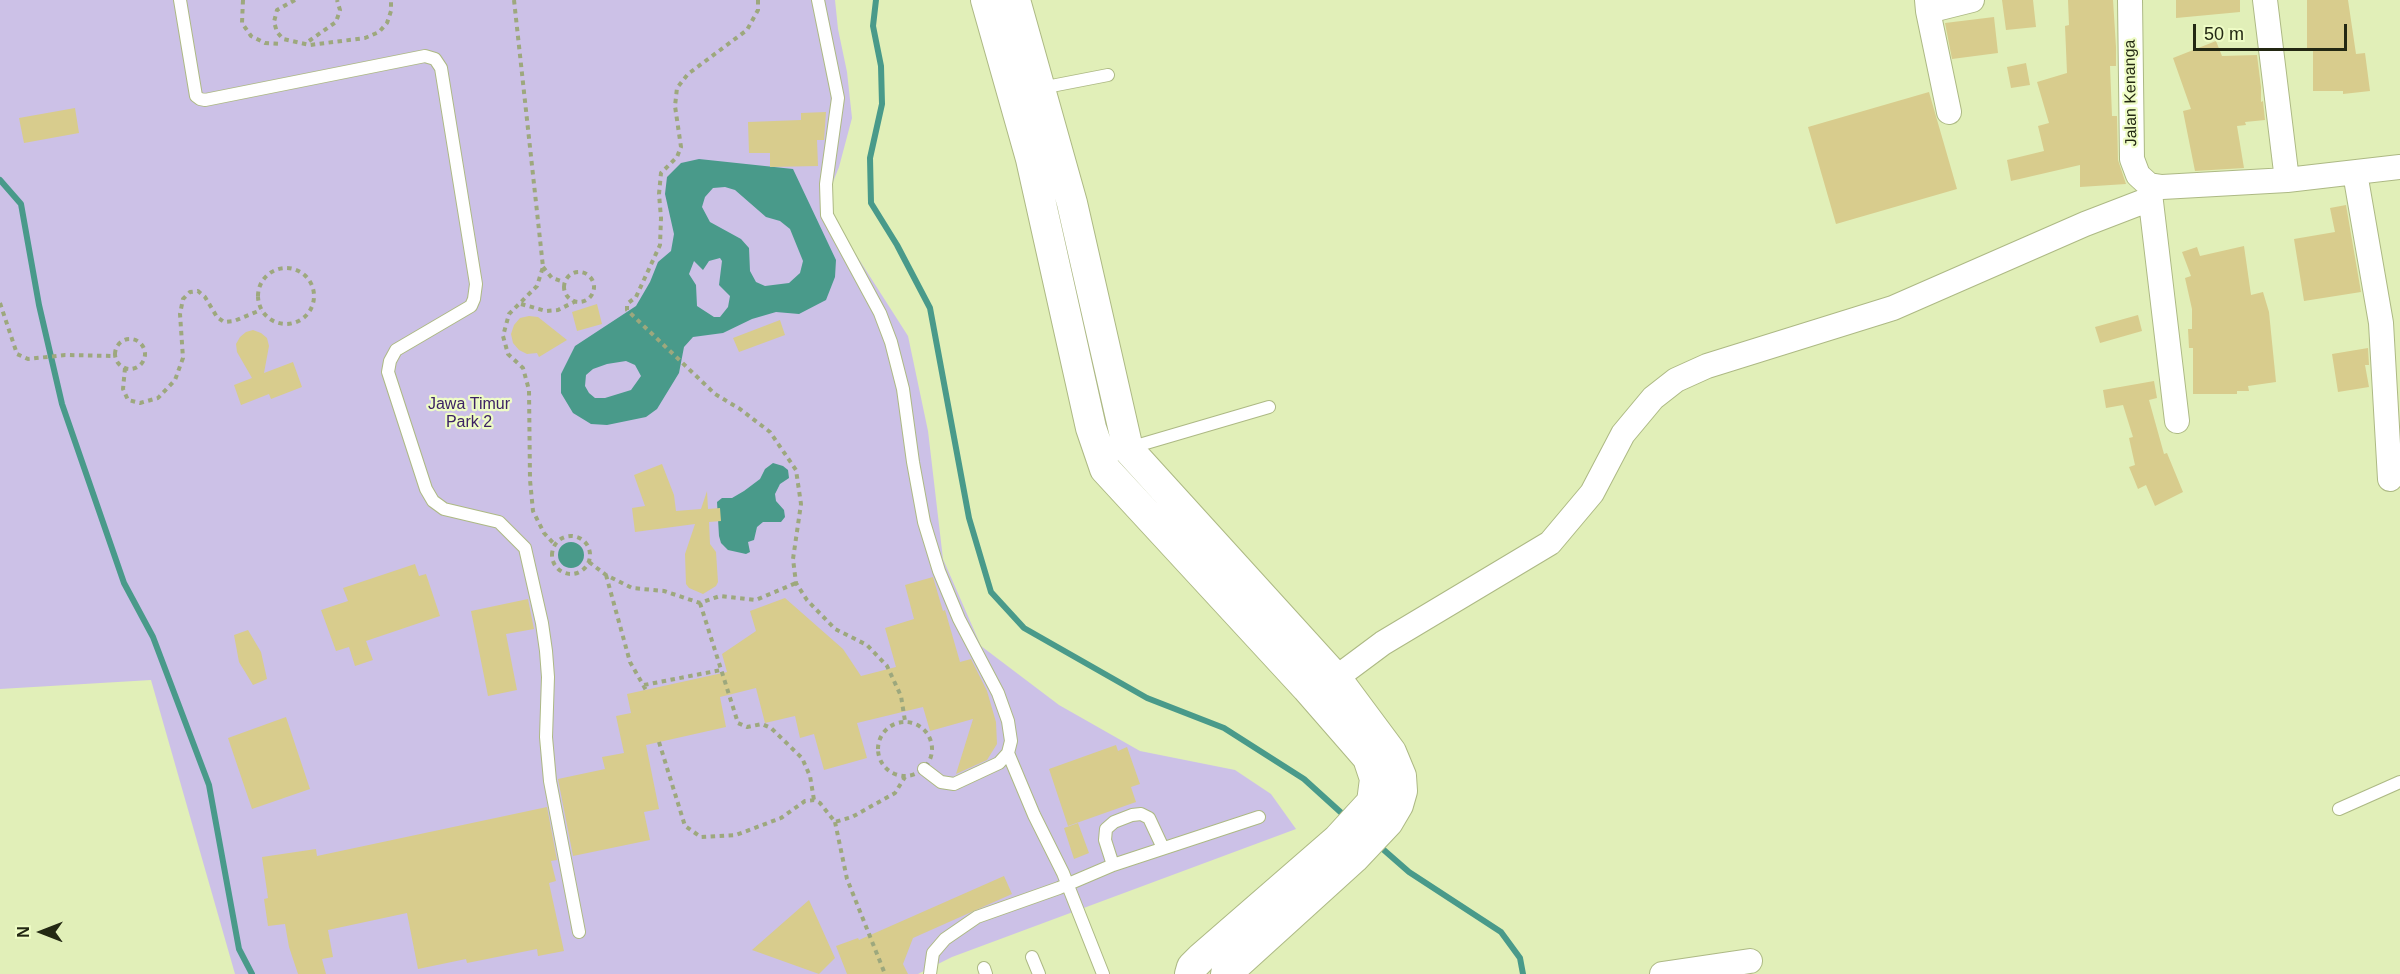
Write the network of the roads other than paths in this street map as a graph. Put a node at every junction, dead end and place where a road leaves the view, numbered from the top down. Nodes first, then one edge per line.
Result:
1 (180, 0) edge
2 (818, 0) edge
3 (1972, 0) edge
4 (2130, 0) edge
5 (2265, 0) edge
6 (1928, 5) edge
7 (1002, 6) edge
8 (1108, 75) dead end
9 (1039, 88) junction
10 (1949, 112) dead end
11 (2400, 167) edge
12 (2355, 173) junction
13 (2287, 180) junction
14 (2149, 192) junction
15 (2392, 365) edge
16 (1269, 407) dead end
17 (2177, 421) dead end
18 (1117, 459) junction
19 (2390, 479) dead end
20 (1336, 678) junction
21 (1008, 753) junction
22 (924, 769) road end
23 (2400, 782) edge
24 (2339, 809) dead end
25 (1380, 812) junction
26 (1259, 817) dead end
27 (1163, 848) junction
28 (1346, 849) junction
29 (1113, 865) junction
30 (1066, 883) junction
31 (579, 932) dead end
32 (1032, 957) dead end
33 (1750, 961) dead end
34 (930, 973) edge
35 (1039, 974) edge
36 (1103, 974) edge
37 (1190, 974) edge
38 (1226, 974) edge
39 (1662, 974) edge

1 - 31 lane
2 - 21 lane
3 - 6 street
4 - 14 street, Jalan Kenanga
5 - 13 street
6 - 10 street
7 - 9 street
7 - 18 street
8 - 9 lane
9 - 18 street
11 - 12 street
12 - 13 street
12 - 15 street
13 - 14 street
14 - 17 street
14 - 20 street
15 - 19 street
16 - 18 lane
18 - 20 street
18 - 25 street
20 - 25 street
21 - 22 lane
21 - 30 lane
23 - 24 lane
25 - 28 street
26 - 27 lane
27 - 29 lane
27 - 29 lane
28 - 37 street
28 - 38 street
29 - 30 lane
30 - 34 lane
30 - 36 lane
32 - 35 lane
33 - 39 street

